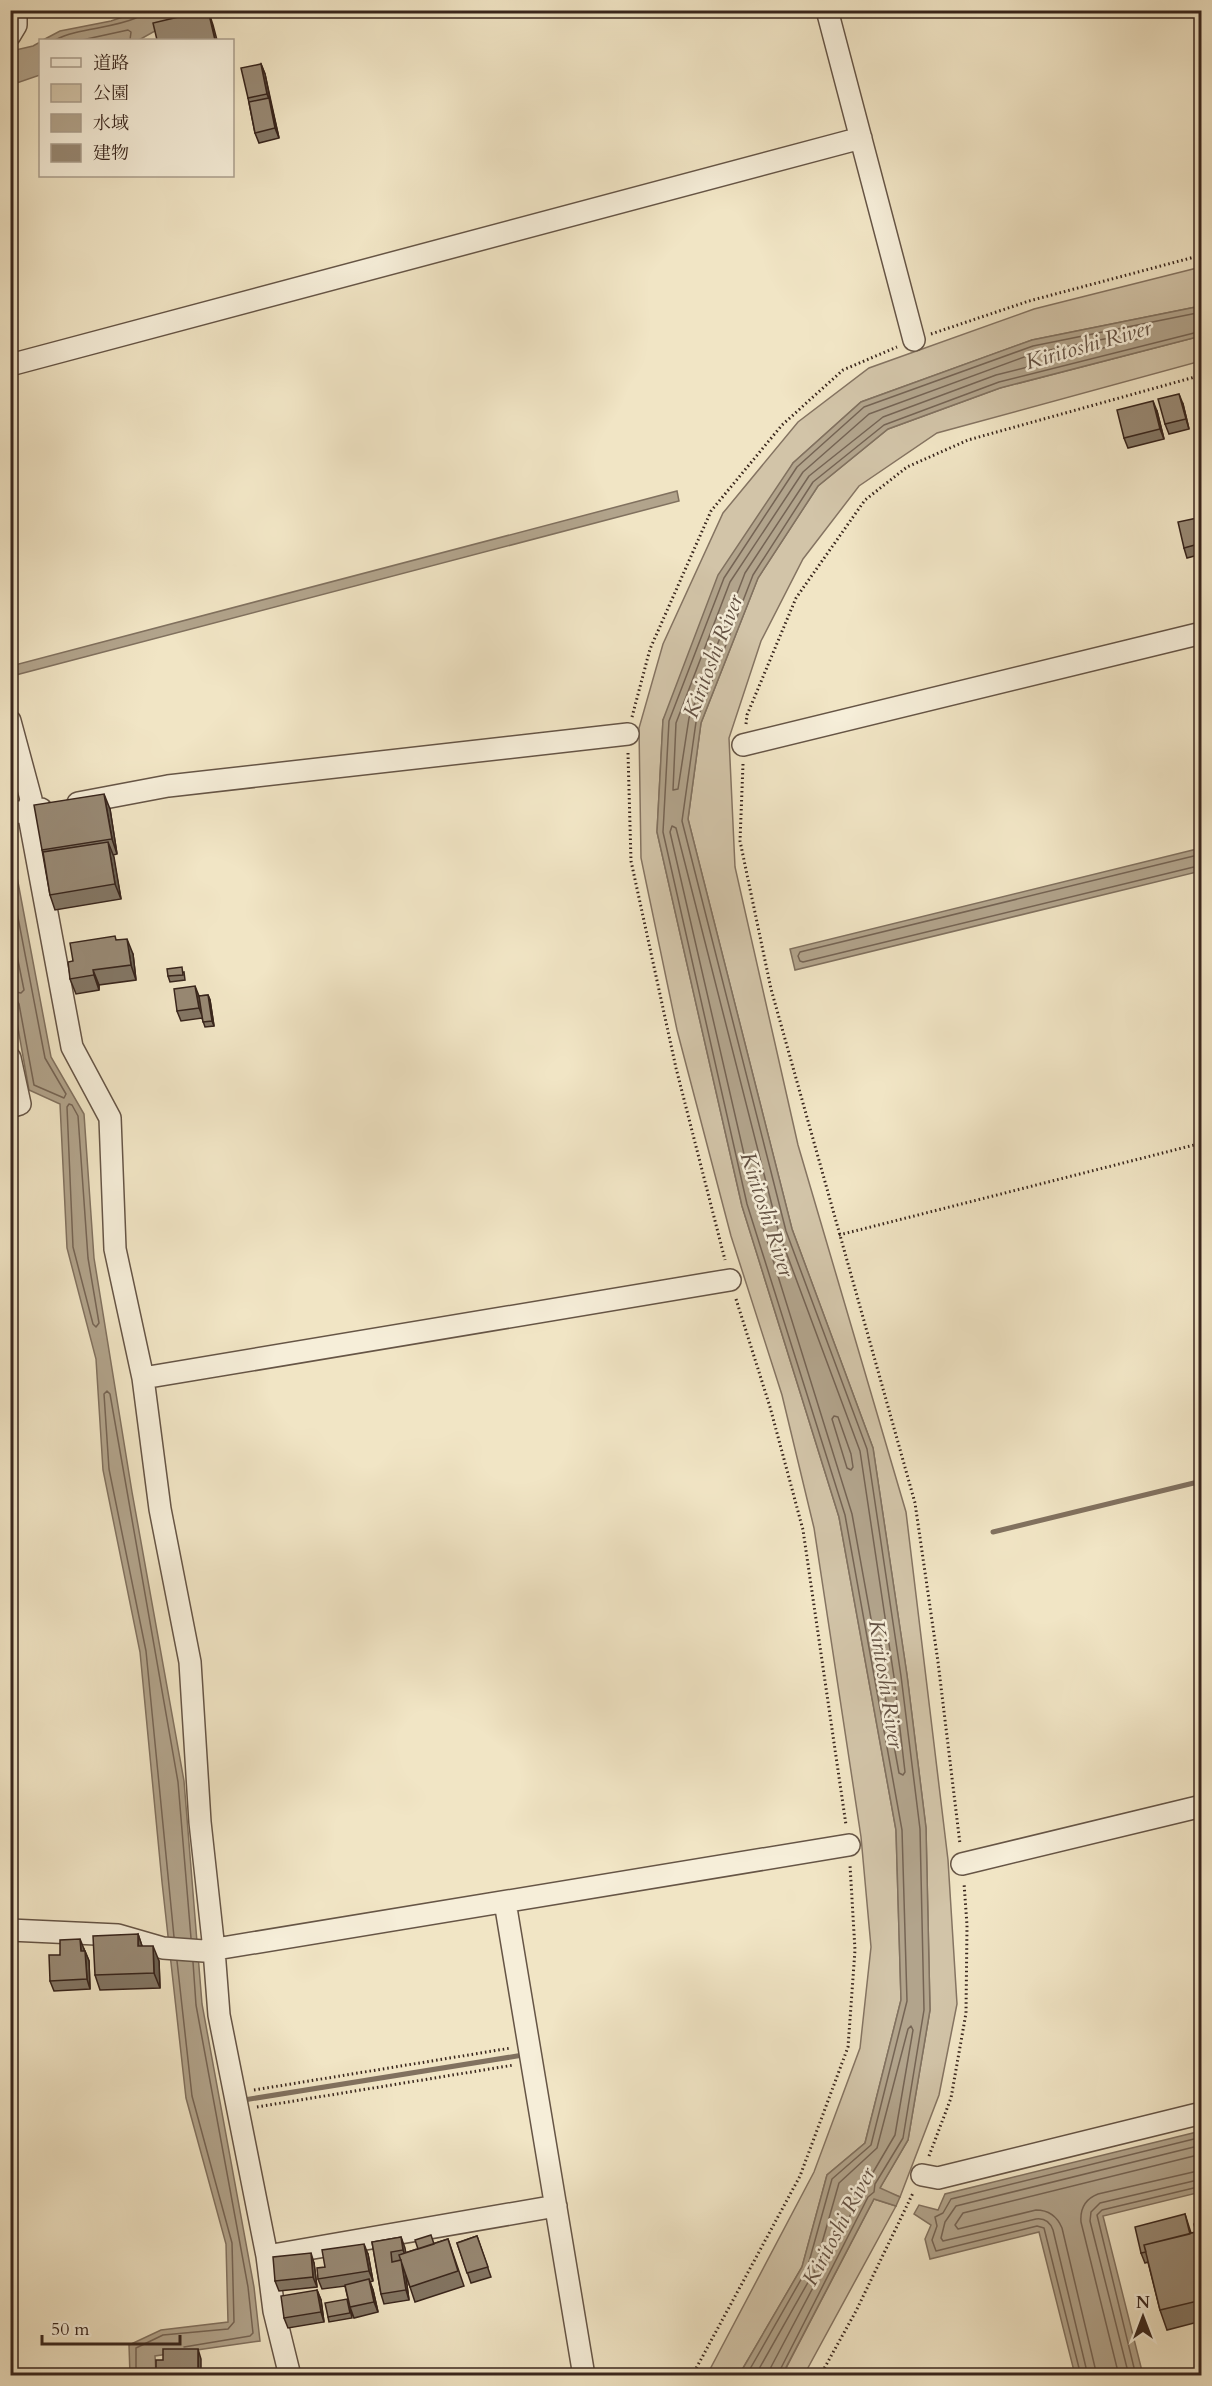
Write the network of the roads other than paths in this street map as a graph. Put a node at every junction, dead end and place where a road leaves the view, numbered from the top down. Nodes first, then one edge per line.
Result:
1 (16, 10) edge
2 (827, 10) edge
3 (10, 35) edge
4 (861, 138) junction
5 (914, 340) road end
6 (10, 365) edge
7 (1202, 633) edge
8 (10, 721) edge
9 (628, 734) road end
10 (743, 745) road end
11 (16, 813) edge
12 (10, 1058) edge
13 (10, 1107) edge
14 (730, 1280) road end
15 (143, 1378) junction
16 (1202, 1806) edge
17 (849, 1845) road end
18 (962, 1864) road end
19 (505, 1902) junction
20 (10, 1930) edge
21 (209, 1950) junction
22 (1202, 2113) edge
23 (922, 2175) road end
24 (556, 2206) junction
25 (267, 2256) junction
26 (290, 2376) edge
27 (584, 2376) edge

1 - 3 street
2 - 4 street
4 - 5 street
4 - 6 street
7 - 10 street
8 - 11 street
9 - 11 street
11 - 15 street
12 - 13 street
14 - 15 street
15 - 21 street
16 - 18 street
17 - 19 street
19 - 21 street
19 - 24 street
20 - 21 street
21 - 25 street
22 - 23 street
24 - 25 street
24 - 27 street
25 - 26 street

